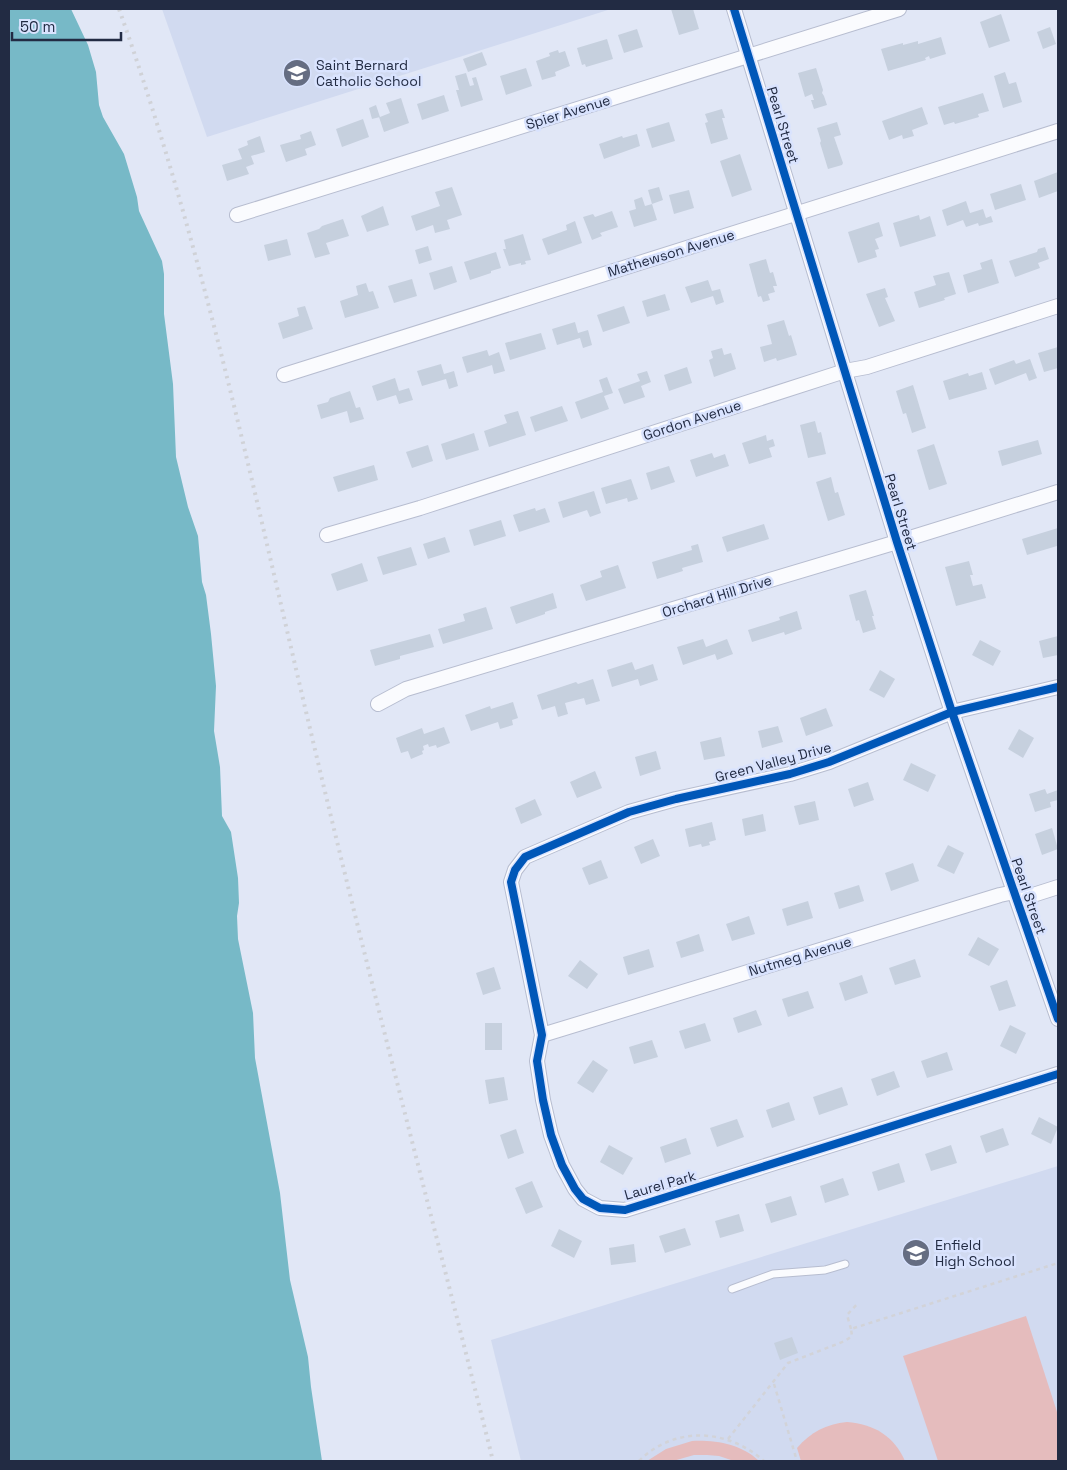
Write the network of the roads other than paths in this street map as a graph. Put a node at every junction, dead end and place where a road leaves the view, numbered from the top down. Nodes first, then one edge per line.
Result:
1 (734, 9) edge
2 (899, 9) edge
3 (749, 56) junction
4 (1058, 131) edge
5 (797, 214) junction
6 (237, 215) dead end
7 (1058, 306) edge
8 (845, 371) junction
9 (284, 375) dead end
10 (1058, 492) edge
11 (327, 535) dead end
12 (897, 542) junction
13 (1058, 687) edge
14 (378, 704) dead end
15 (952, 712) junction
16 (525, 856) joint
17 (1058, 887) edge
18 (1014, 892) junction
19 (1058, 1020) edge
20 (542, 1036) junction
21 (1058, 1074) edge
22 (845, 1264) dead end
23 (732, 1288) dead end

1 - 3 street, Pearl Street
2 - 3 street, Spier Avenue
3 - 5 street, Pearl Street
3 - 6 street, Spier Avenue
4 - 5 street, Mathewson Avenue
5 - 8 street, Pearl Street
5 - 9 street, Mathewson Avenue
7 - 8 street, Gordon Avenue
8 - 11 street, Gordon Avenue
8 - 12 street, Pearl Street
10 - 12 street, Orchard Hill Drive
12 - 14 street, Orchard Hill Drive
12 - 15 street, Pearl Street
13 - 15 street, Green Valley Drive
15 - 16 street, Green Valley Drive
15 - 18 street, Pearl Street
16 - 20 street, Laurel Park
17 - 18 street, Nutmeg Avenue
18 - 19 street, Pearl Street
18 - 20 street, Nutmeg Avenue
20 - 21 street, Laurel Park
22 - 23 lane

